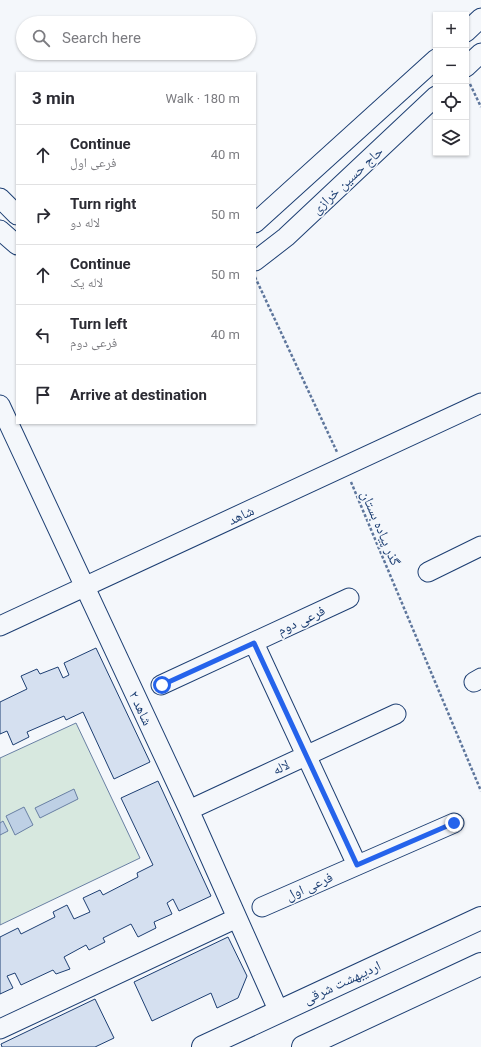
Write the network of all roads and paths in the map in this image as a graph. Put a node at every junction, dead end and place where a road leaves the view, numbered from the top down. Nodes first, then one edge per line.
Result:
1 (481, 18) edge
2 (469, 29) edge
3 (481, 53) edge
4 (433, 62) edge
5 (469, 73) edge
6 (469, 77) edge
7 (433, 99) edge
8 (481, 107) edge
9 (0, 198) edge
10 (16, 214) edge
11 (256, 222) edge
12 (0, 230) edge
13 (16, 245) edge
14 (256, 260) edge
15 (256, 279) edge
16 (481, 403) edge
17 (0, 405) edge
18 (344, 467) junction
19 (481, 546) edge
20 (428, 572) dead end
21 (84, 587) junction
22 (349, 598) dead end
23 (0, 626) edge
24 (254, 643) junction
25 (162, 685) dead end
26 (396, 714) dead end
27 (308, 756) junction
28 (481, 791) edge
29 (189, 810) junction
30 (454, 823) dead end
31 (357, 865) junction
32 (262, 907) dead end
33 (237, 918) junction
34 (481, 918) edge
35 (481, 964) edge
36 (279, 1012) junction
37 (0, 1029) edge
38 (203, 1047) edge
39 (302, 1047) edge

1 - 2 street
3 - 5 street
4 - 11 street, حاج حسین خرازی
6 - 8 path
7 - 14 street, حاج حسین خرازی
9 - 10 street
12 - 13 street
15 - 18 path, گذر پیاده بستان
16 - 18 street, شاهد
17 - 21 street, شاهد ۲
18 - 21 street, شاهد
18 - 28 path, گذر پیاده بستان
19 - 20 street
21 - 23 street, شاهد
21 - 29 street, شاهد ۲
22 - 24 street, فرعی دوم
24 - 25 street
24 - 27 street
26 - 27 street, لاله
27 - 29 street, لاله
27 - 31 street
29 - 33 street, شاهد ۲
30 - 31 street
31 - 32 street, فرعی اول
33 - 36 street, شاهد ۲
33 - 37 street
34 - 36 main road, اردیبهشت شرقی
35 - 39 main road
36 - 38 main road, اردیبهشت شرقی

